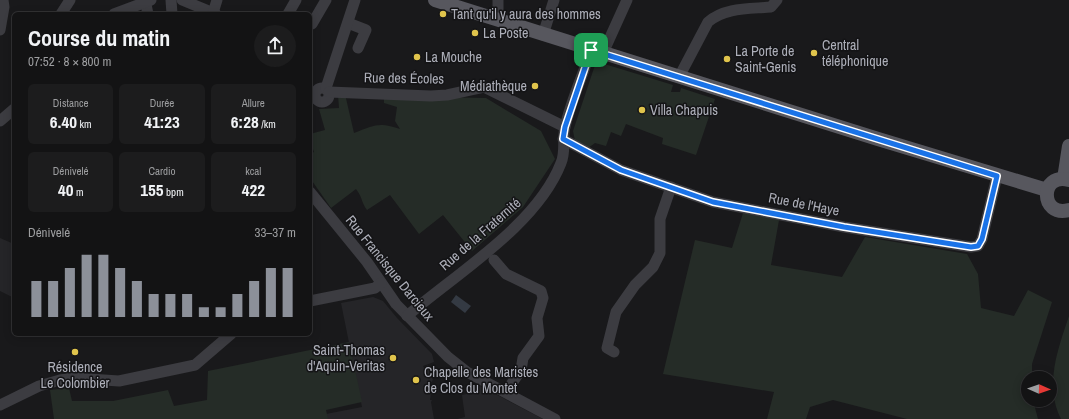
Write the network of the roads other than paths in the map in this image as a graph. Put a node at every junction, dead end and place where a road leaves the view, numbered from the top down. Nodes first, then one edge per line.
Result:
1 (3, 0) edge
2 (70, 0) edge
3 (147, 0) edge
4 (171, 0) edge
5 (182, 0) edge
6 (217, 0) edge
7 (296, 0) edge
8 (326, 0) edge
9 (355, 0) edge
10 (435, 0) edge
11 (498, 0) edge
12 (554, 0) edge
13 (627, 0) edge
14 (777, 0) edge
15 (195, 2) edge
16 (63, 12) edge
17 (119, 12) edge
18 (148, 12) edge
19 (172, 12) edge
20 (212, 12) edge
21 (214, 12) edge
22 (289, 12) edge
23 (498, 20) junction
24 (348, 23) junction
25 (312, 24) edge
26 (0, 30) edge
27 (543, 34) junction
28 (358, 48) dead end
29 (597, 51) junction
30 (679, 77) junction
31 (318, 94) edge
32 (12, 112) edge
33 (0, 121) edge
34 (565, 127) junction
35 (563, 139) junction
36 (1069, 146) edge
37 (997, 176) junction
38 (1066, 180) edge
39 (671, 187) junction
40 (1048, 190) junction
41 (312, 195) edge
42 (1069, 210) edge
43 (494, 260) dead end
44 (381, 283) junction
45 (312, 301) edge
46 (407, 316) junction
47 (229, 336) edge
48 (614, 352) dead end
49 (506, 392) junction
50 (0, 405) edge
51 (556, 419) edge

1 - 26 street
2 - 16 street
3 - 17 street
3 - 18 street
4 - 19 street
5 - 15 street
6 - 21 street
7 - 22 street
8 - 25 street
9 - 24 street
10 - 23 main road
11 - 23 street
12 - 27 street
13 - 29 street, Rue de la Fraternité
14 - 30 street
15 - 20 street
23 - 27 main road
24 - 28 street
24 - 31 street
27 - 29 main road
29 - 30 main road
29 - 34 street, Rue de la Fraternité
30 - 37 main road
31 - 34 street, Rue des Écoles
32 - 33 street
34 - 35 street, Rue de la Fraternité
35 - 39 street, Rue de l'Haye
35 - 46 street, Rue de la Fraternité
36 - 38 main road
37 - 39 street, Rue de l'Haye
37 - 40 main road
38 - 40 main road
39 - 48 street
40 - 42 main road
41 - 44 street, Rue Francisque Darcieux
43 - 49 street
44 - 45 street
44 - 46 street, Rue Francisque Darcieux
46 - 49 street, Rue Francisque Darcieux
47 - 50 street
49 - 51 street, Rue Francisque Darcieux

